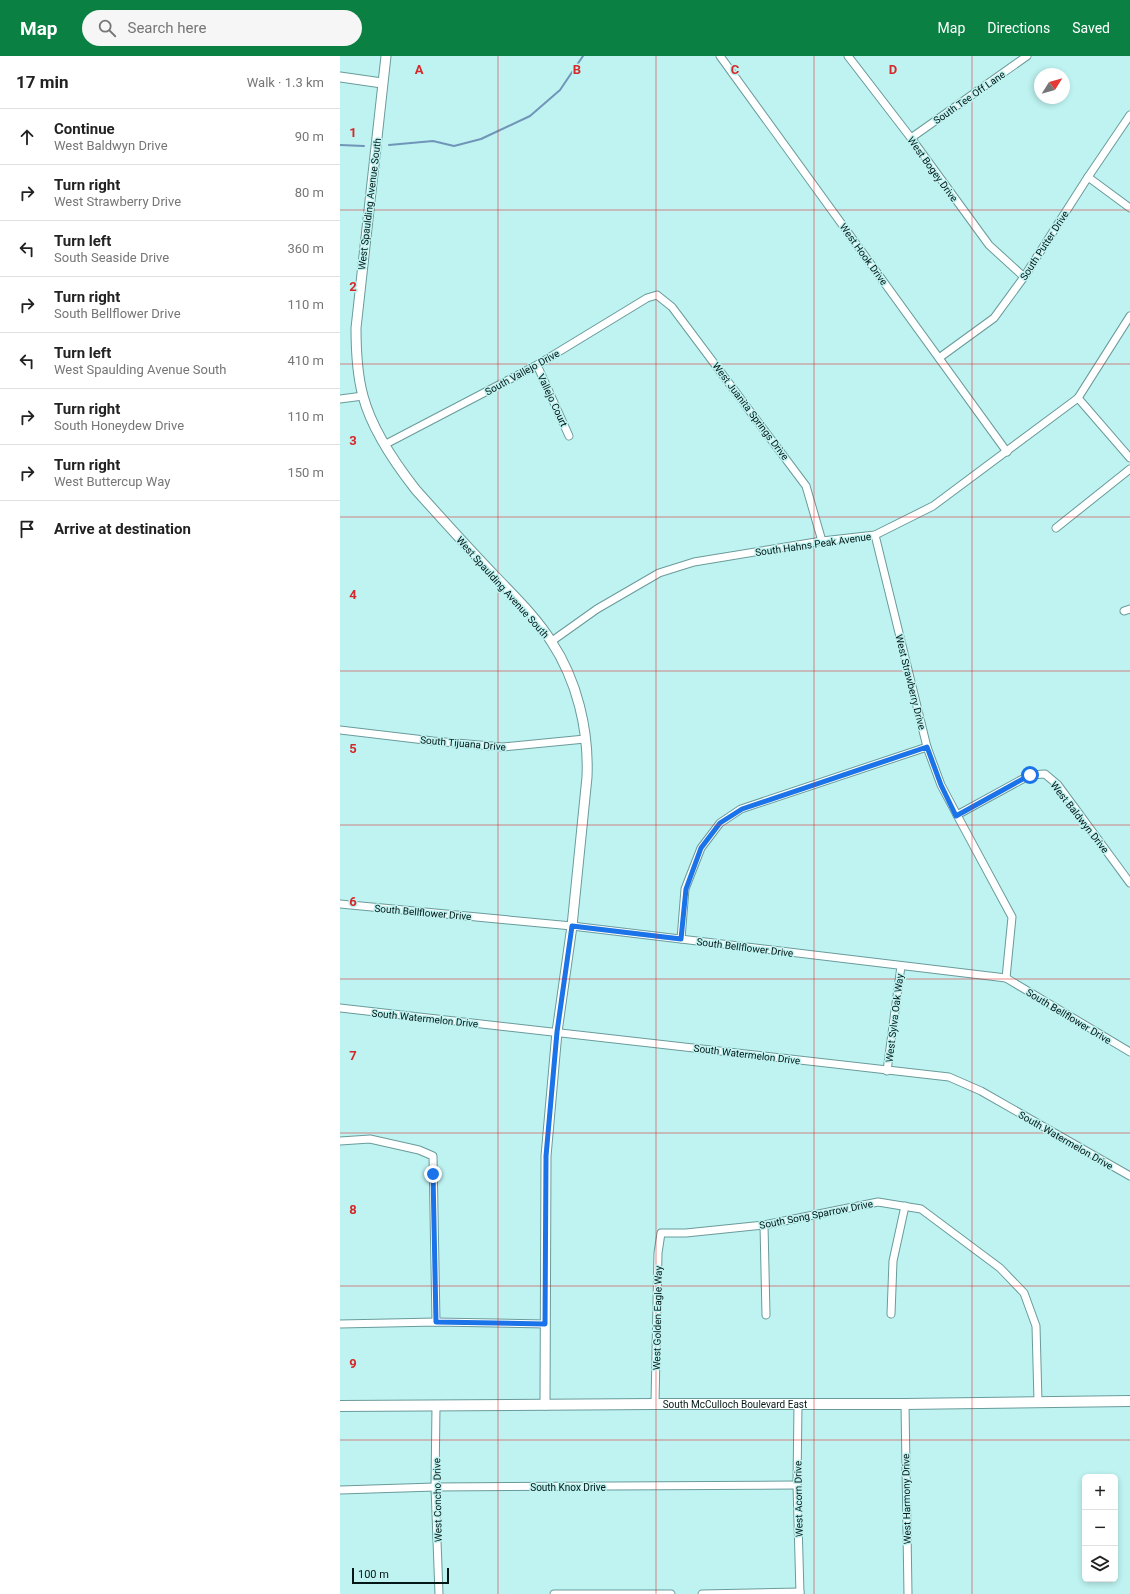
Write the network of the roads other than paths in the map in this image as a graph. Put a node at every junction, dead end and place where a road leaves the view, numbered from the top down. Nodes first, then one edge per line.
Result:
1 (386, 56) edge
2 (720, 56) edge
3 (848, 56) edge
4 (1027, 56) edge
5 (340, 78) edge
6 (382, 83) junction
7 (1130, 115) edge
8 (911, 138) junction
9 (1088, 177) junction
10 (1130, 208) edge
11 (1024, 277) junction
12 (657, 295) joint
13 (1130, 316) edge
14 (939, 358) junction
15 (537, 365) junction
16 (363, 396) junction
17 (1078, 398) junction
18 (340, 399) edge
19 (569, 436) dead end
20 (384, 445) junction
21 (1007, 452) junction
22 (1130, 458) edge
23 (1130, 470) edge
24 (1056, 528) dead end
25 (875, 535) junction
26 (822, 541) junction
27 (552, 641) junction
28 (340, 730) edge
29 (585, 739) junction
30 (927, 747) junction
31 (956, 816) junction
32 (1130, 883) edge
33 (340, 904) edge
34 (572, 926) junction
35 (681, 939) junction
36 (901, 966) junction
37 (1006, 978) junction
38 (340, 1008) edge
39 (557, 1032) junction
40 (1130, 1052) edge
41 (887, 1070) junction
42 (340, 1141) edge
43 (1130, 1176) edge
44 (905, 1206) junction
45 (764, 1225) junction
46 (661, 1233) joint
47 (891, 1314) dead end
48 (766, 1315) dead end
49 (436, 1322) junction
50 (340, 1324) edge
51 (545, 1324) junction
52 (1130, 1401) edge
53 (1038, 1402) junction
54 (655, 1404) junction
55 (798, 1404) junction
56 (905, 1404) junction
57 (545, 1405) junction
58 (340, 1406) edge
59 (436, 1406) junction
60 (797, 1485) junction
61 (435, 1488) junction
62 (340, 1490) edge
63 (800, 1593) edge
64 (439, 1594) edge
65 (554, 1594) edge
66 (593, 1594) edge
67 (671, 1594) edge
68 (702, 1594) edge
69 (908, 1594) edge

1 - 6 street, West Spaulding Avenue South
2 - 14 street, West Hook Drive
3 - 8 street, West Bogey Drive
4 - 8 street, South Tee Off Lane
5 - 6 street
6 - 16 street, West Spaulding Avenue South
7 - 9 street, South Putter Drive
8 - 11 street, West Bogey Drive
9 - 10 street
9 - 11 street, South Putter Drive
11 - 14 street, South Putter Drive
12 - 15 street, South Vallejo Drive
12 - 26 street, West Juanita Springs Drive
13 - 17 street, South Hahns Peak Avenue
14 - 21 street, West Hook Drive
15 - 19 street, Vallejo Court
15 - 20 street, South Vallejo Drive
16 - 18 street
16 - 20 street, West Spaulding Avenue South
17 - 21 street, South Hahns Peak Avenue
17 - 22 street
20 - 27 street, West Spaulding Avenue South
21 - 25 street, South Hahns Peak Avenue
23 - 24 street
25 - 26 street, South Hahns Peak Avenue
25 - 30 street, West Strawberry Drive
26 - 27 street, South Hahns Peak Avenue
27 - 29 street, West Spaulding Avenue South
28 - 29 street, South Tijuana Drive
29 - 34 street, West Spaulding Avenue South
30 - 31 street, West Strawberry Drive
30 - 35 street
31 - 32 street, West Baldwyn Drive
31 - 37 street, West Strawberry Drive
33 - 34 street, South Bellflower Drive
34 - 35 street, South Bellflower Drive
34 - 39 street, West Spaulding Avenue South
35 - 36 street, South Bellflower Drive
36 - 37 street, South Bellflower Drive
36 - 41 street, West Sylva Oak Way
37 - 40 street, South Bellflower Drive
38 - 39 street, South Watermelon Drive
39 - 41 street, South Watermelon Drive
39 - 51 street, West Spaulding Avenue South
41 - 43 street, South Watermelon Drive
42 - 49 street
44 - 45 street, South Song Sparrow Drive
44 - 47 street
44 - 53 street, South Song Sparrow Drive
45 - 46 street, South Song Sparrow Drive
45 - 48 street
46 - 54 street, West Golden Eagle Way
49 - 50 street
49 - 51 street
51 - 57 street, West Spaulding Avenue South
52 - 53 main road, South McCulloch Boulevard East
53 - 56 main road, South McCulloch Boulevard East
54 - 55 main road, South McCulloch Boulevard East
54 - 57 main road, South McCulloch Boulevard East
55 - 56 main road, South McCulloch Boulevard East
55 - 60 street, West Acorn Drive
56 - 69 street, West Harmony Drive
57 - 59 main road, South McCulloch Boulevard East
58 - 59 main road, South McCulloch Boulevard East
59 - 61 street, West Concho Drive
60 - 61 street, South Knox Drive
60 - 63 street, West Acorn Drive
61 - 62 street, South Knox Drive
61 - 64 street, West Concho Drive
63 - 68 street
65 - 66 street
66 - 67 street

